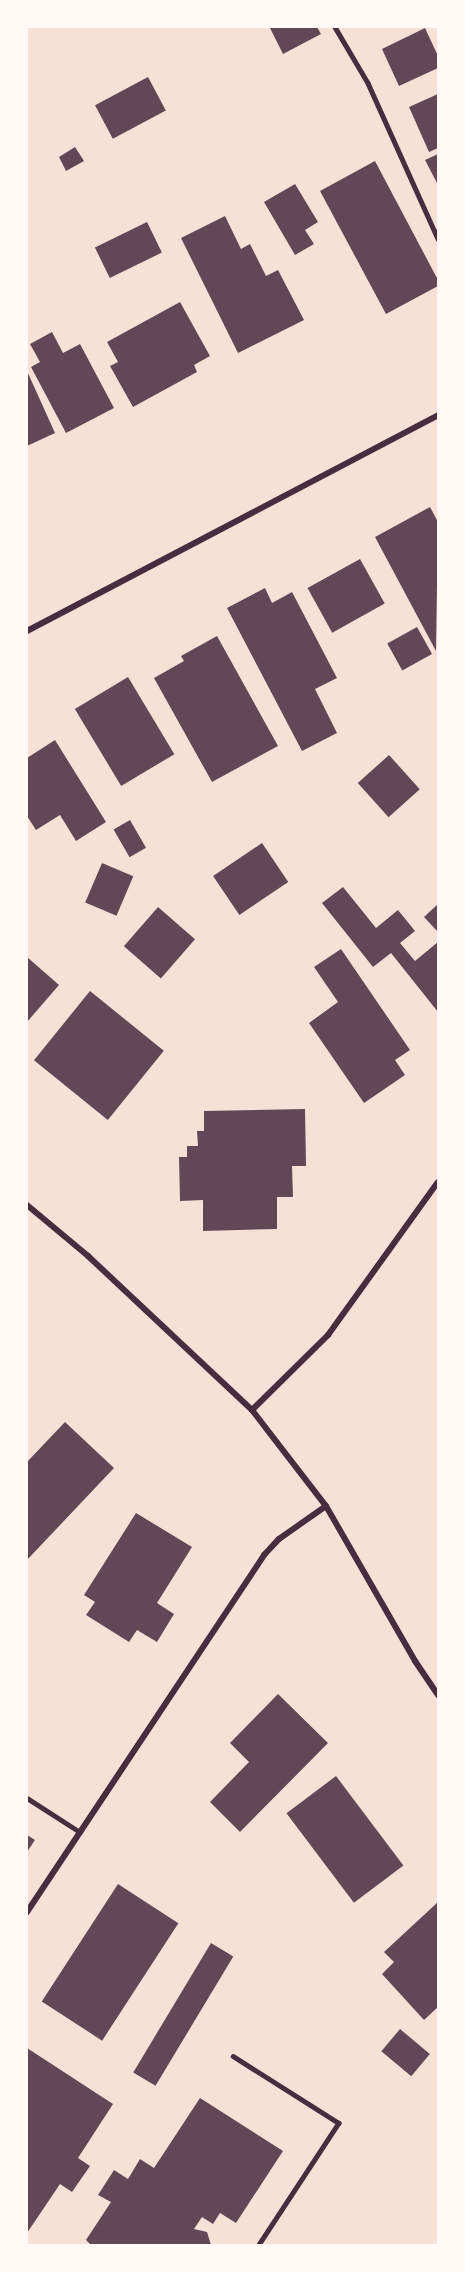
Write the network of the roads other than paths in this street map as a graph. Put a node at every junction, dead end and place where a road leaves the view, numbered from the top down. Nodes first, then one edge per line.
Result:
1 (335, 27) edge
2 (438, 239) edge
3 (438, 415) edge
4 (27, 631) edge
5 (438, 1182) edge
6 (27, 1205) edge
7 (252, 1410) junction
8 (326, 1506) junction
9 (438, 1695) edge
10 (27, 1798) edge
11 (80, 1832) junction
12 (27, 1912) edge
13 (233, 2056) dead end
14 (259, 2245) edge

1 - 2 lane
3 - 4 street
5 - 7 street
6 - 7 street
7 - 8 street
8 - 9 street
8 - 11 street
10 - 11 lane
11 - 12 street
13 - 14 lane

